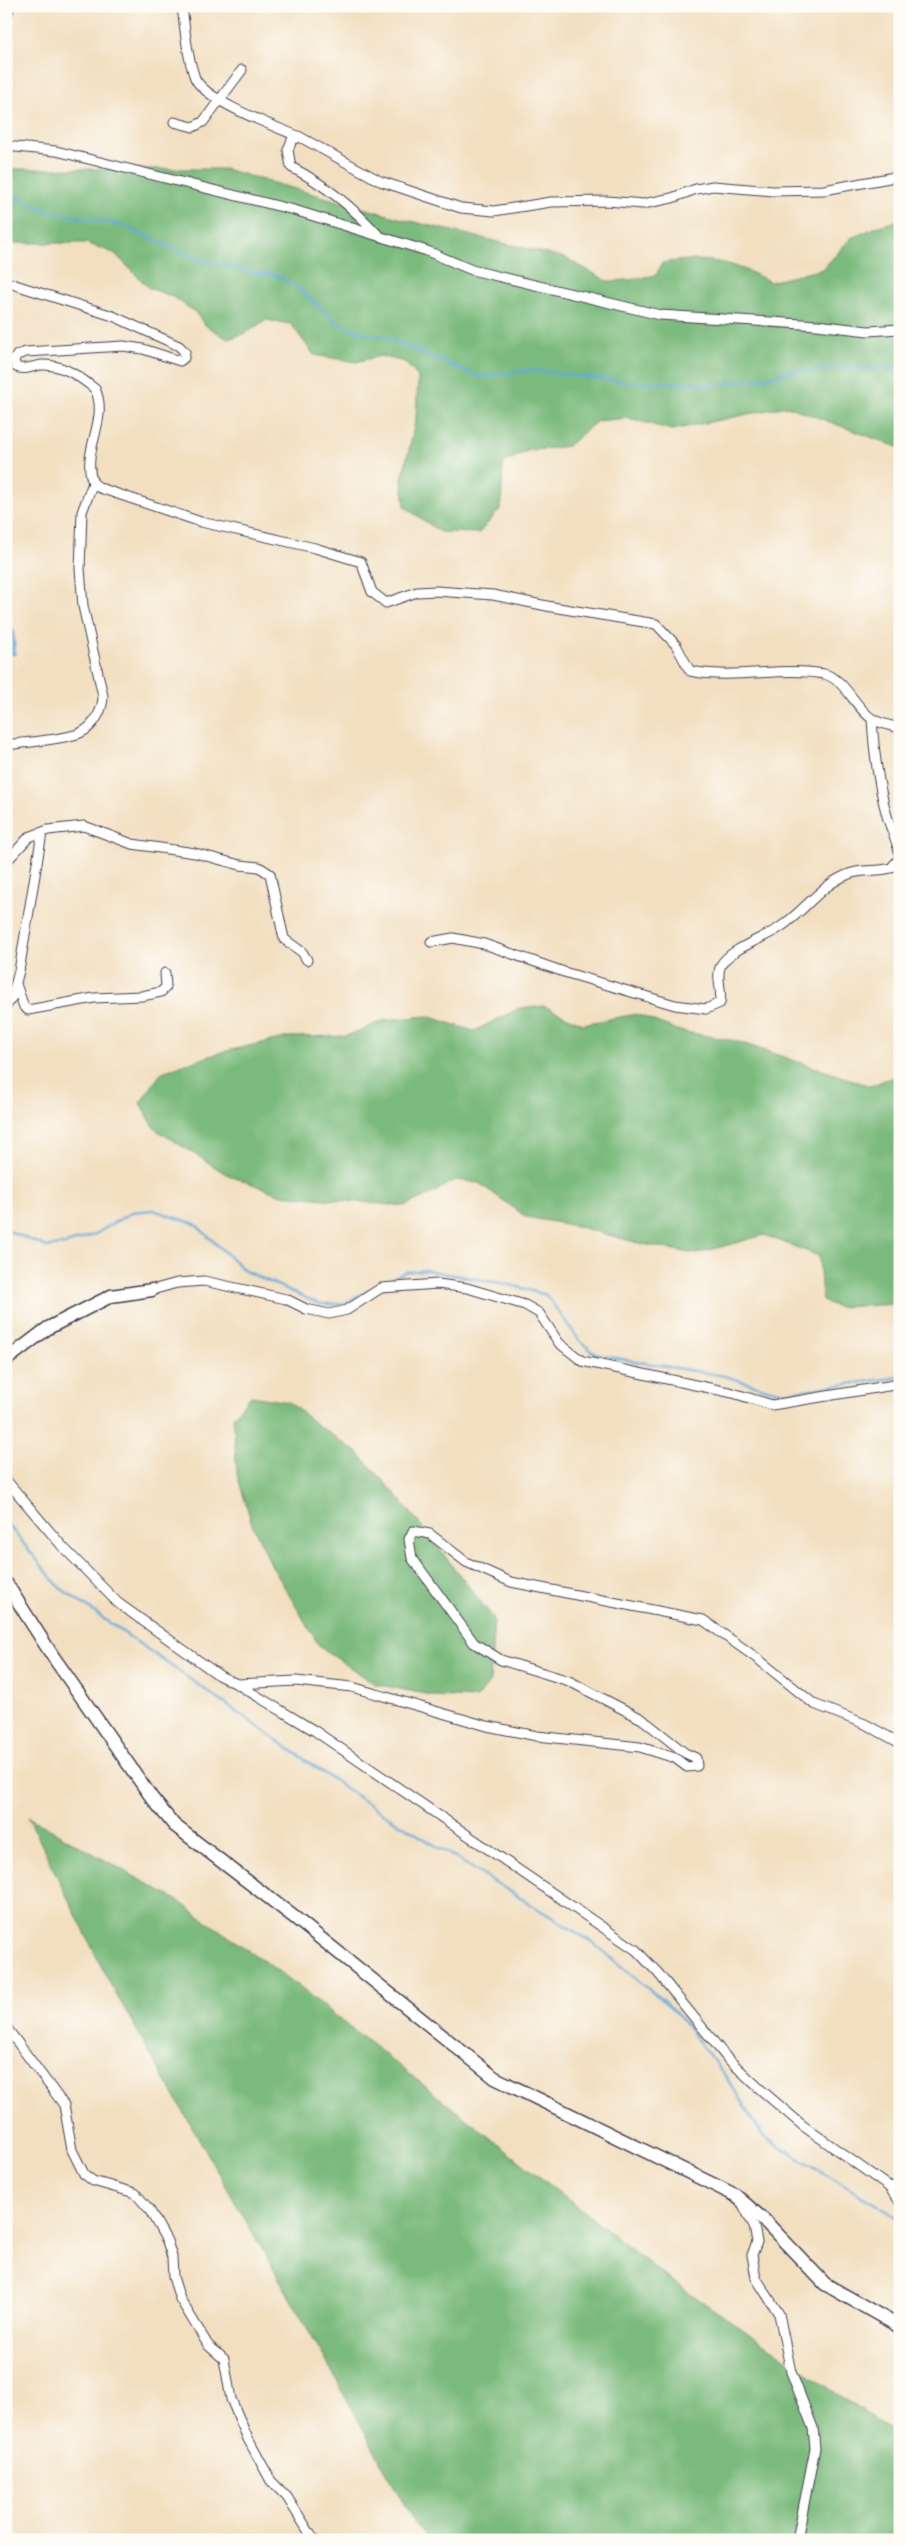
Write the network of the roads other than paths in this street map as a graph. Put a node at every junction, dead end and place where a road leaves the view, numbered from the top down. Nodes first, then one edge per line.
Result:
1 (10, 6) edge
2 (182, 6) edge
3 (6, 18) edge
4 (242, 70) dead end
5 (219, 100) junction
6 (174, 122) dead end
7 (300, 137) junction
8 (6, 146) edge
9 (900, 176) edge
10 (380, 237) junction
11 (6, 282) edge
12 (900, 329) edge
13 (10, 363) edge
14 (93, 483) junction
15 (872, 719) junction
16 (900, 728) edge
17 (6, 745) edge
18 (42, 833) junction
19 (900, 857) edge
20 (6, 862) edge
21 (431, 942) dead end
22 (307, 960) dead end
23 (165, 973) dead end
24 (16, 984) junction
25 (6, 1007) edge
26 (152, 1290) joint
27 (6, 1360) edge
28 (900, 1384) edge
29 (6, 1480) edge
30 (6, 1583) edge
31 (237, 1684) junction
32 (900, 1743) edge
33 (6, 2027) edge
34 (900, 2184) edge
35 (889, 2187) junction
36 (741, 2201) junction
37 (900, 2202) edge
38 (900, 2327) edge
39 (314, 2540) edge
40 (797, 2540) edge

1 - 3 street
2 - 5 street
4 - 5 street
5 - 6 street
5 - 7 street
7 - 9 street
7 - 10 street
8 - 10 street
10 - 12 street
11 - 13 street
13 - 14 street
14 - 15 street
14 - 17 street
15 - 16 street
15 - 19 street
18 - 20 street
18 - 22 street
18 - 24 street
19 - 21 street
23 - 24 street
24 - 25 street
26 - 27 street
26 - 28 street
29 - 31 street
30 - 36 street
31 - 32 street
31 - 35 street
33 - 39 street
34 - 35 street
35 - 37 street
36 - 38 street
36 - 40 street

